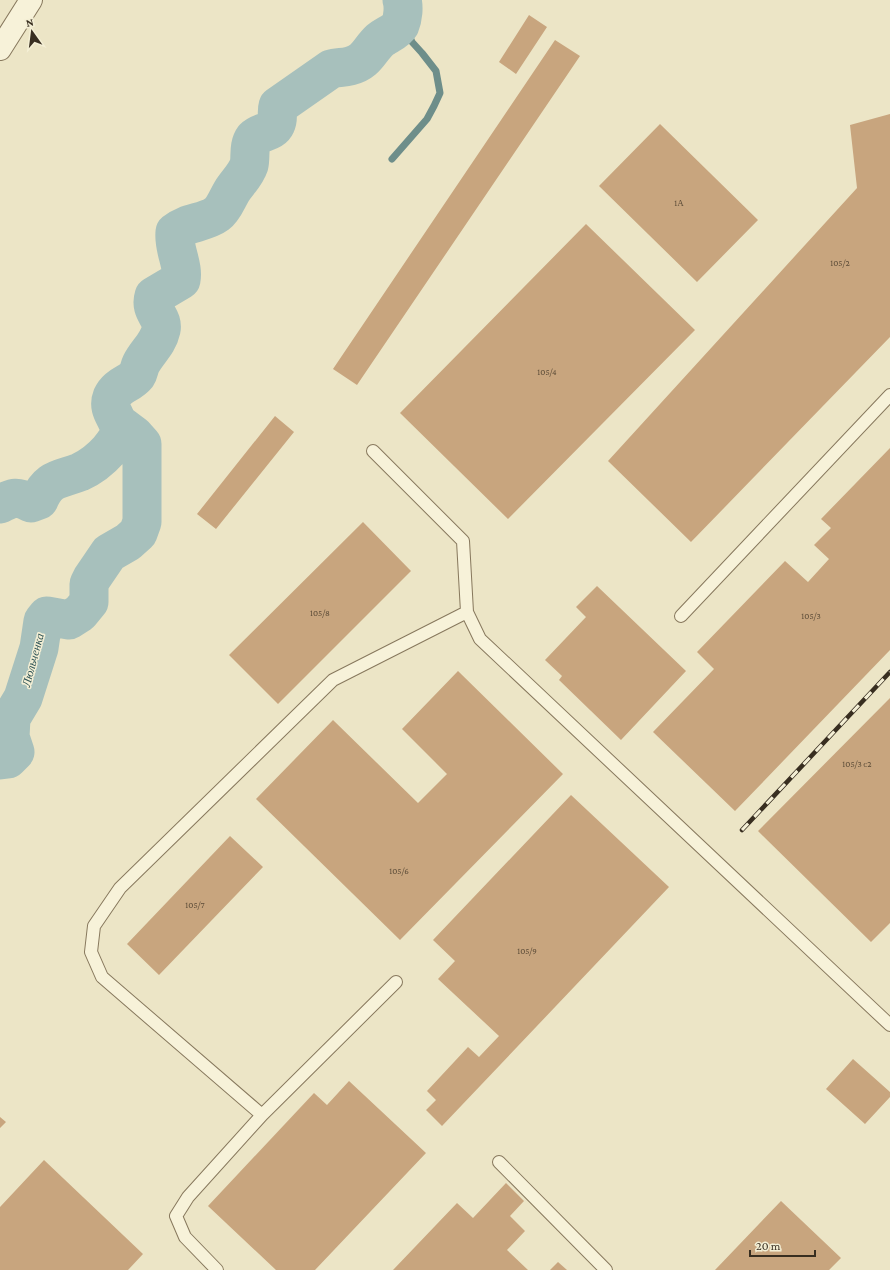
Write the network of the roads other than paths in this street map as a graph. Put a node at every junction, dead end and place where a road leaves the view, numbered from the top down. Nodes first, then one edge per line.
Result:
1 (31, 0) edge
2 (0, 49) edge
3 (890, 395) edge
4 (373, 451) dead end
5 (467, 612) junction
6 (680, 616) dead end
7 (396, 982) dead end
8 (890, 1025) edge
9 (262, 1115) junction
10 (499, 1162) dead end
11 (217, 1270) edge
12 (606, 1270) edge

1 - 2 street
3 - 6 lane
4 - 5 lane
5 - 8 lane
5 - 9 lane
7 - 9 lane
9 - 11 lane
10 - 12 lane

